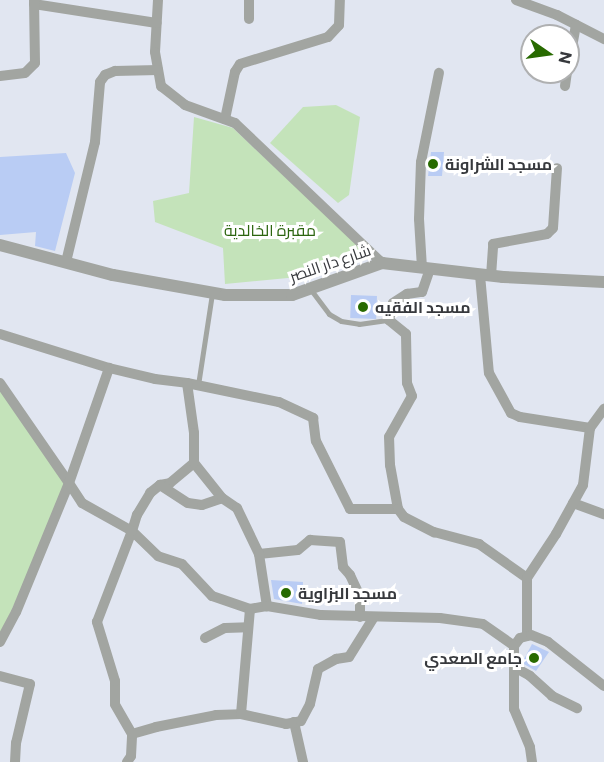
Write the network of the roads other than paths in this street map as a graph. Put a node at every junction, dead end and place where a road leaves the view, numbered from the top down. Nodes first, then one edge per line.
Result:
1 (158, 0) edge
2 (249, 0) edge
3 (340, 0) edge
4 (516, 0) edge
5 (34, 2) edge
6 (249, 19) dead end
7 (157, 23) junction
8 (574, 24) edge
9 (580, 27) edge
10 (604, 39) edge
11 (158, 70) junction
12 (439, 73) dead end
13 (0, 76) edge
14 (225, 119) junction
15 (557, 168) dead end
16 (0, 245) edge
17 (66, 262) junction
18 (382, 263) junction
19 (426, 268) junction
20 (485, 275) junction
21 (604, 282) edge
22 (310, 289) junction
23 (212, 293) junction
24 (388, 320) junction
25 (0, 334) edge
26 (109, 368) junction
27 (0, 383) edge
28 (193, 384) junction
29 (604, 409) edge
30 (590, 428) junction
31 (194, 463) junction
32 (69, 483) junction
33 (160, 485) junction
34 (222, 498) junction
35 (573, 503) junction
36 (398, 509) junction
37 (604, 514) edge
38 (132, 531) junction
39 (259, 554) junction
40 (527, 578) junction
41 (267, 606) junction
42 (250, 609) junction
43 (360, 617) junction
44 (374, 617) junction
45 (248, 627) junction
46 (527, 636) junction
47 (205, 638) dead end
48 (0, 642) edge
49 (514, 646) junction
50 (514, 667) junction
51 (0, 676) edge
52 (604, 686) edge
53 (577, 708) dead end
54 (241, 714) junction
55 (294, 722) junction
56 (132, 734) junction
57 (15, 762) edge
58 (127, 762) edge
59 (303, 762) edge
60 (532, 762) edge

1 - 7 street
2 - 6 street
3 - 14 street
4 - 8 street
5 - 7 street
5 - 13 street
7 - 11 street
9 - 10 street
11 - 14 street
11 - 17 street
12 - 19 street
14 - 18 street
15 - 20 street
16 - 17 street, شارع دار النصر
17 - 23 street, شارع دار النصر
18 - 19 street, شارع دار النصر
18 - 22 street, شارع دار النصر
19 - 20 street, شارع دار النصر
19 - 24 street
20 - 21 street, شارع دار النصر
20 - 30 street
22 - 23 street, شارع دار النصر
22 - 24 lane
23 - 28 lane
24 - 36 street
25 - 26 street
26 - 28 street
26 - 32 street
27 - 32 street
28 - 31 street
28 - 36 street
29 - 30 street
30 - 35 street
31 - 33 street
31 - 34 street
32 - 38 street
32 - 48 street
33 - 34 street
33 - 38 street
34 - 39 street
35 - 37 street
35 - 40 street
36 - 40 street
38 - 42 street
38 - 56 street
39 - 41 street
39 - 43 street
40 - 46 street
41 - 42 street
41 - 43 street
42 - 45 street
43 - 44 street
44 - 49 street
44 - 55 street
45 - 47 street
45 - 54 street
46 - 49 street
46 - 52 street
49 - 50 street
50 - 53 street
50 - 60 street
51 - 57 street
54 - 55 street
54 - 56 street
55 - 59 street
56 - 58 street

